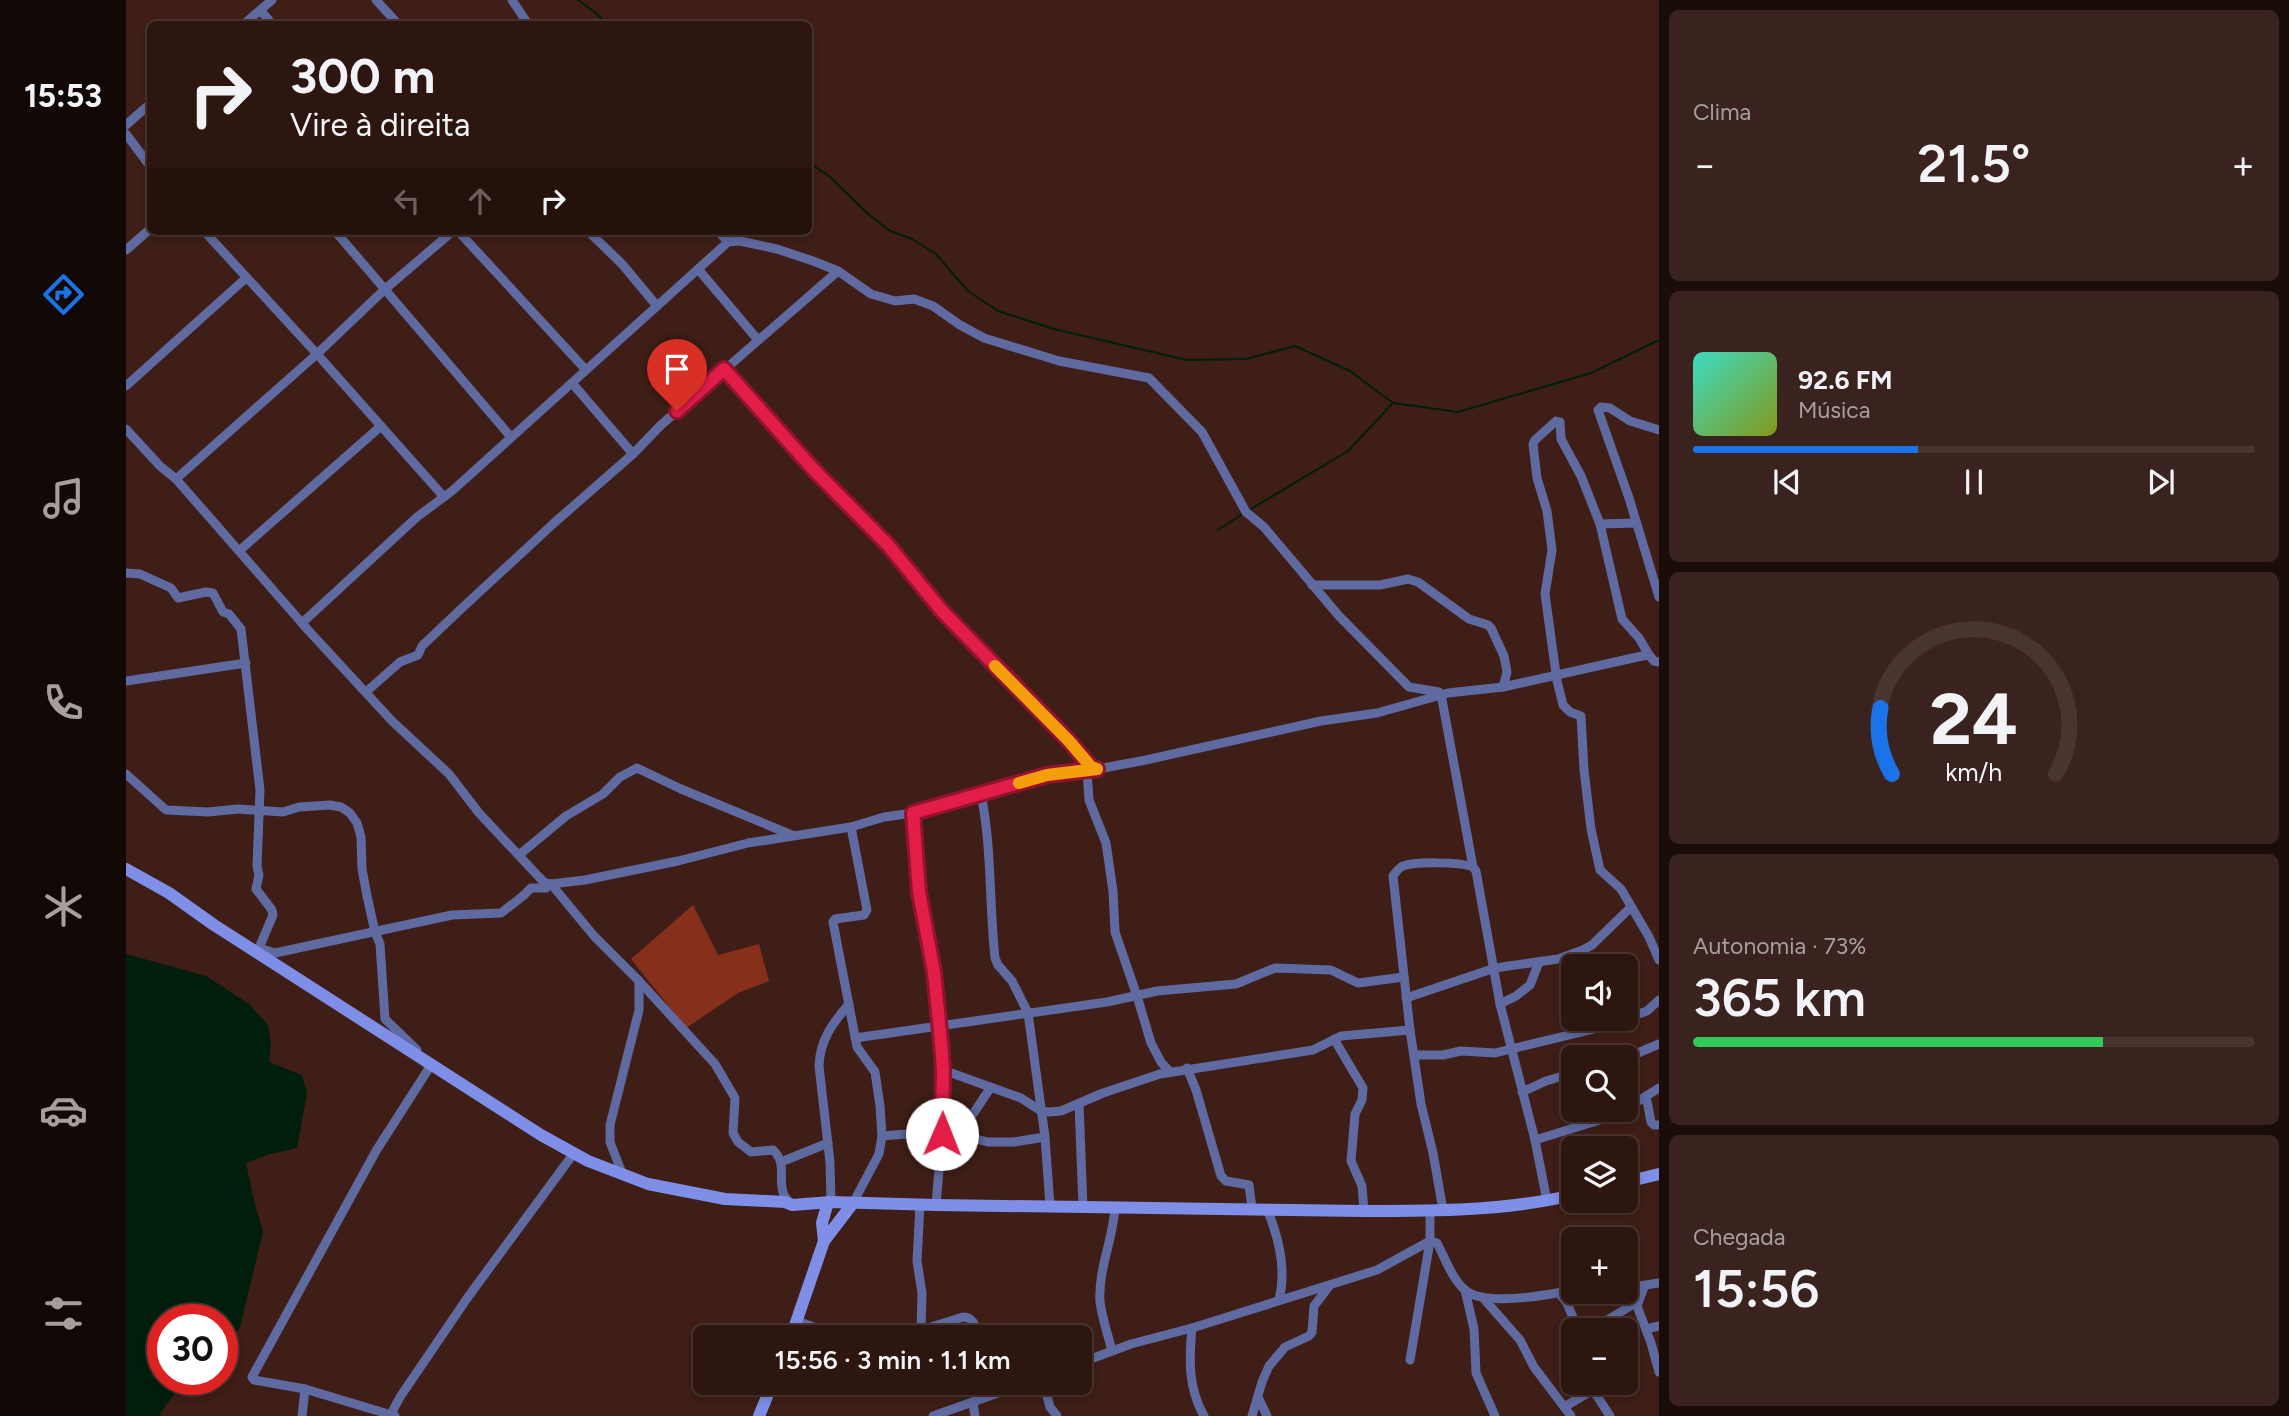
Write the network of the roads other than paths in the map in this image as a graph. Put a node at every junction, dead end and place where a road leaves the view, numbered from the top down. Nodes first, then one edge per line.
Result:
1 (271, 0) edge
2 (376, 0) edge
3 (512, 0) edge
4 (261, 10) junction
5 (248, 21) edge
6 (270, 21) edge
7 (395, 21) edge
8 (526, 21) edge
9 (147, 107) edge
10 (126, 125) edge
11 (126, 134) edge
12 (147, 162) edge
13 (147, 232) edge
14 (208, 235) edge
15 (338, 235) edge
16 (450, 235) edge
17 (459, 235) edge
18 (592, 235) edge
19 (722, 235) edge
20 (728, 242) junction
21 (126, 250) edge
22 (698, 269) junction
23 (838, 271) junction
24 (246, 278) junction
25 (384, 290) junction
26 (657, 306) junction
27 (758, 340) junction
28 (317, 354) junction
29 (724, 369) junction
30 (586, 370) junction
31 (572, 383) junction
32 (126, 386) edge
33 (381, 426) junction
34 (126, 430) edge
35 (1659, 430) edge
36 (511, 437) junction
37 (633, 454) junction
38 (176, 479) junction
39 (444, 498) junction
40 (1636, 523) junction
41 (1600, 524) junction
42 (239, 551) junction
43 (1654, 572) edge
44 (126, 573) edge
45 (1312, 585) junction
46 (1659, 597) edge
47 (302, 623) junction
48 (1649, 655) junction
49 (1659, 662) edge
50 (246, 663) junction
51 (1558, 675) junction
52 (126, 681) edge
53 (1503, 687) junction
54 (366, 692) junction
55 (1444, 694) junction
56 (1092, 770) junction
57 (126, 774) edge
58 (981, 794) junction
59 (260, 810) junction
60 (913, 813) junction
61 (850, 827) junction
62 (792, 835) junction
63 (519, 855) junction
64 (1474, 867) junction
65 (126, 869) edge
66 (551, 884) junction
67 (1632, 907) junction
68 (375, 932) junction
69 (258, 951) junction
70 (1659, 960) edge
71 (1539, 962) junction
72 (1495, 968) junction
73 (1404, 977) junction
74 (639, 981) junction
75 (1137, 996) junction
76 (1406, 998) junction
77 (1659, 1000) edge
78 (849, 1004) junction
79 (1500, 1004) junction
80 (1028, 1013) junction
81 (939, 1025) junction
82 (1410, 1030) junction
83 (855, 1038) junction
84 (1334, 1039) junction
85 (1659, 1044) edge
86 (1511, 1049) junction
87 (1638, 1053) edge
88 (1414, 1055) junction
89 (431, 1065) junction
90 (1187, 1068) junction
91 (943, 1070) junction
92 (1170, 1072) junction
93 (1561, 1077) edge
94 (992, 1087) junction
95 (1659, 1088) edge
96 (1522, 1092) junction
97 (1646, 1096) junction
98 (1079, 1104) junction
99 (1041, 1111) junction
100 (1659, 1125) edge
101 (942, 1134) junction
102 (959, 1135) junction
103 (882, 1136) junction
104 (1045, 1137) junction
105 (1535, 1140) junction
106 (828, 1143) junction
107 (574, 1153) junction
108 (781, 1162) junction
109 (622, 1173) junction
110 (1659, 1174) edge
111 (1638, 1179) edge
112 (1561, 1198) edge
113 (1546, 1201) junction
114 (829, 1202) junction
115 (853, 1203) junction
116 (792, 1205) junction
117 (920, 1205) junction
118 (936, 1205) junction
119 (1051, 1206) junction
120 (1083, 1207) junction
121 (1115, 1208) junction
122 (1252, 1209) junction
123 (1267, 1209) junction
124 (1364, 1211) junction
125 (1437, 1211) junction
126 (824, 1241) junction
127 (1430, 1241) junction
128 (1659, 1283) edge
129 (1330, 1285) junction
130 (1638, 1287) edge
131 (1644, 1287) junction
132 (1465, 1290) junction
133 (1559, 1293) joint
134 (1484, 1299) junction
135 (1279, 1300) junction
136 (1638, 1300) edge
137 (1634, 1304) edge
138 (1638, 1304) edge
139 (1573, 1318) edge
140 (1611, 1318) edge
141 (797, 1321) junction
142 (796, 1325) edge
143 (808, 1325) edge
144 (921, 1325) edge
145 (939, 1325) edge
146 (974, 1325) edge
147 (1659, 1326) edge
148 (1192, 1328) junction
149 (1646, 1329) junction
150 (1112, 1351) junction
151 (1092, 1358) edge
152 (1410, 1360) dead end
153 (1659, 1372) edge
154 (305, 1389) junction
155 (768, 1395) edge
156 (995, 1395) edge
157 (1046, 1395) edge
158 (1579, 1395) edge
159 (1596, 1395) edge
160 (1258, 1398) junction
161 (973, 1403) junction
162 (1564, 1408) junction
163 (392, 1415) edge
164 (302, 1416) edge
165 (759, 1416) edge
166 (933, 1416) edge
167 (975, 1416) edge
168 (1057, 1416) edge
169 (1204, 1416) edge
170 (1252, 1416) edge
171 (1267, 1416) edge
172 (1495, 1416) edge
173 (1571, 1416) edge
174 (1610, 1416) edge

1 - 4 street
2 - 7 street
3 - 8 street
4 - 5 street
4 - 6 street
9 - 10 street
11 - 12 street
13 - 21 street
14 - 24 street
15 - 25 street
16 - 25 street
17 - 30 street
18 - 26 street
19 - 20 street
20 - 22 street
20 - 23 street
22 - 26 street
22 - 27 street
23 - 27 street
23 - 45 street
24 - 28 street
24 - 32 street
25 - 28 street
25 - 36 street
26 - 30 street
27 - 29 street
28 - 33 street
28 - 38 street
29 - 37 street
29 - 56 street
30 - 31 street
31 - 36 street
31 - 37 street
33 - 39 street
33 - 42 street
34 - 38 street
35 - 40 street
36 - 39 street
37 - 54 street
38 - 42 street
39 - 47 street
40 - 41 street
40 - 43 street
41 - 48 street
41 - 51 street
42 - 47 street
43 - 46 street
44 - 50 street
45 - 53 street
45 - 55 street
47 - 54 street
48 - 49 street
48 - 51 street
50 - 52 street
50 - 59 street
51 - 53 street
51 - 67 street
53 - 55 street
54 - 63 street
55 - 56 street
55 - 64 street
56 - 58 street
56 - 75 street
57 - 59 street
58 - 60 street
58 - 80 street
59 - 68 street
59 - 69 street
60 - 61 street
60 - 81 street
61 - 62 street
61 - 78 street
62 - 63 street
62 - 66 street
63 - 66 street
64 - 72 street
64 - 73 street
65 - 69 main road
66 - 68 street
66 - 74 street
67 - 70 street
67 - 71 street
68 - 69 street
68 - 89 street
69 - 89 main road
71 - 72 street
71 - 79 street
72 - 76 street
72 - 79 street
73 - 75 street
73 - 76 street
74 - 108 street
74 - 109 street
75 - 80 street
75 - 92 street
76 - 82 street
77 - 86 street
78 - 83 street
78 - 106 street
79 - 86 street
80 - 81 street
80 - 99 street
81 - 83 street
81 - 91 street
82 - 84 street
82 - 88 street
83 - 103 street
84 - 90 street
84 - 124 street
85 - 87 street
86 - 88 street
86 - 96 street
88 - 125 street
89 - 107 main road
89 - 154 street
90 - 92 street
90 - 122 street
91 - 94 street
91 - 101 street
92 - 98 street
93 - 96 street
94 - 99 street
94 - 102 street
95 - 97 street
96 - 105 street
97 - 100 street
97 - 105 street
98 - 99 street
98 - 120 street
99 - 104 street
101 - 102 street
101 - 103 street
101 - 118 street
102 - 104 street
103 - 115 street
104 - 119 street
105 - 113 street
106 - 108 street
106 - 114 street
107 - 109 main road
107 - 163 street
108 - 116 street
109 - 116 main road
110 - 111 main road
112 - 113 main road
113 - 125 main road
114 - 115 main road
114 - 116 main road
114 - 126 main road
115 - 117 main road
115 - 126 main road
117 - 118 main road
117 - 144 street
118 - 119 main road
119 - 120 main road
120 - 121 main road
121 - 122 main road
121 - 150 street
122 - 123 main road
123 - 124 main road
123 - 135 street
124 - 125 main road
125 - 127 street
126 - 141 main road
127 - 129 street
127 - 132 street
127 - 152 street
128 - 131 street
129 - 135 street
129 - 160 street
130 - 131 street
131 - 136 street
132 - 134 street
132 - 172 street
133 - 134 street
133 - 139 street
134 - 162 street
135 - 148 street
137 - 140 street
138 - 149 street
141 - 142 main road
141 - 143 street
145 - 146 street
147 - 149 street
148 - 150 street
148 - 169 street
149 - 153 street
150 - 151 street
154 - 163 street
154 - 164 street
155 - 165 main road
156 - 161 street
157 - 168 street
158 - 162 street
159 - 174 street
160 - 170 street
160 - 171 street
161 - 166 street
161 - 167 street
162 - 173 street

